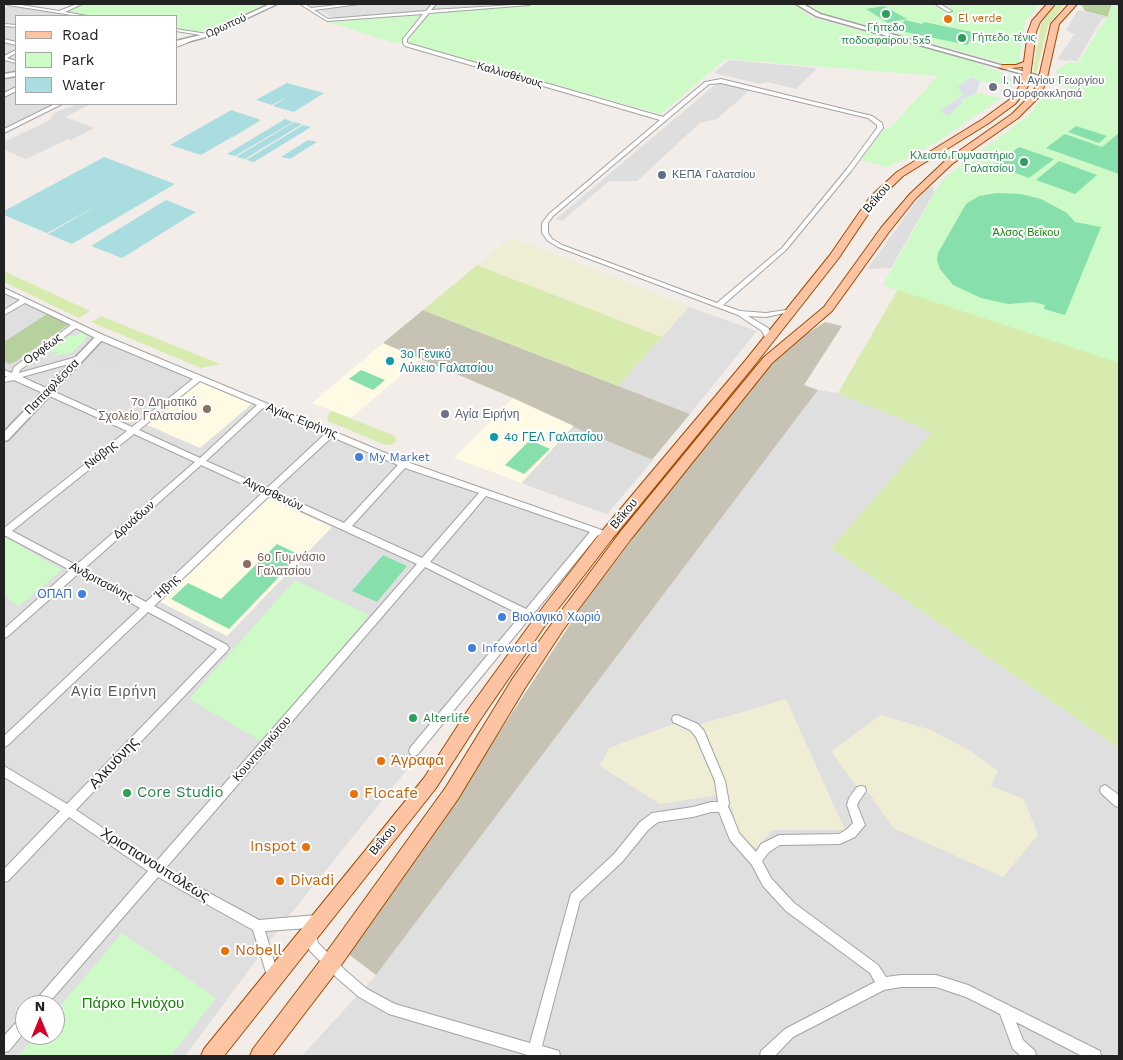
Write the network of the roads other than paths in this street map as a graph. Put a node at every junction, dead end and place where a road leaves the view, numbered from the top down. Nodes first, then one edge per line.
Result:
1 (9, 4) edge
2 (80, 4) edge
3 (274, 4) edge
4 (302, 4) edge
5 (357, 4) edge
6 (434, 4) edge
7 (529, 4) edge
8 (799, 4) edge
9 (937, 4) edge
10 (1051, 4) edge
11 (1073, 4) edge
12 (4, 6) edge
13 (310, 9) junction
14 (41, 10) junction
15 (950, 11) dead end
16 (60, 12) junction
17 (428, 12) junction
18 (36, 13) dead end
19 (79, 15) edge
20 (5, 24) edge
21 (15, 25) edge
22 (178, 30) edge
23 (207, 35) junction
24 (178, 43) edge
25 (15, 52) edge
26 (4, 58) edge
27 (1028, 63) junction
28 (1000, 66) junction
29 (1026, 77) junction
30 (1042, 80) junction
31 (57, 105) edge
32 (664, 119) junction
33 (4, 131) edge
34 (4, 290) edge
35 (24, 300) junction
36 (718, 306) junction
37 (791, 310) junction
38 (4, 313) edge
39 (739, 313) junction
40 (76, 325) junction
41 (100, 337) junction
42 (768, 337) junction
43 (80, 358) junction
44 (4, 372) edge
45 (14, 377) junction
46 (199, 378) junction
47 (4, 380) edge
48 (48, 391) junction
49 (262, 405) junction
50 (133, 430) junction
51 (331, 433) junction
52 (4, 438) edge
53 (201, 461) junction
54 (404, 464) junction
55 (268, 492) junction
56 (484, 492) junction
57 (346, 527) junction
58 (4, 532) edge
59 (602, 533) junction
60 (424, 563) junction
61 (77, 570) junction
62 (146, 607) junction
63 (533, 618) junction
64 (4, 634) edge
65 (224, 648) joint
66 (677, 719) dead end
67 (4, 742) edge
68 (414, 751) dead end
69 (4, 771) edge
70 (1105, 790) dead end
71 (861, 791) dead end
72 (1119, 802) edge
73 (722, 807) junction
74 (69, 811) junction
75 (756, 861) junction
76 (158, 871) junction
77 (4, 877) edge
78 (258, 926) junction
79 (314, 926) junction
80 (330, 964) junction
81 (273, 978) junction
82 (884, 984) junction
83 (48, 995) edge
84 (1005, 1011) junction
85 (15, 1033) edge
86 (4, 1046) edge
87 (534, 1051) junction
88 (211, 1056) edge
89 (260, 1056) edge
90 (554, 1056) edge
91 (766, 1056) edge
92 (1030, 1056) edge
93 (1094, 1056) edge

1 - 12 street
1 - 14 street
2 - 16 street
3 - 23 street, Ωρωπού
4 - 13 street
5 - 13 street
6 - 17 street, Καλλισθένους
7 - 17 street
8 - 28 street
9 - 15 street
10 - 27 main road, Βεΐκου
11 - 30 main road, Βεΐκου
13 - 17 street
14 - 16 street
14 - 18 street
16 - 19 street
17 - 32 street, Καλλισθένους
20 - 21 street
22 - 23 street
23 - 24 street, Ωρωπού
25 - 26 street
27 - 28 main road
27 - 29 main road, Βεΐκου
28 - 29 street
29 - 30 street
29 - 37 main road, Βεΐκου
30 - 80 main road, Βεΐκου
31 - 33 street
32 - 36 street
32 - 36 street
34 - 35 street, Αγίας Ειρήνης
35 - 38 street
35 - 40 street, Αγίας Ειρήνης
36 - 39 street
37 - 39 street
37 - 42 main road, Βεΐκου
39 - 42 street
40 - 41 street, Αγίας Ειρήνης
40 - 45 street, Ορφέως
41 - 43 street, Παπαφλέσσα
41 - 46 street, Αγίας Ειρήνης
42 - 59 main road, Βεΐκου
43 - 45 street
43 - 48 street, Παπαφλέσσα
44 - 45 street, Αιγοσθενών
45 - 47 street
45 - 48 street, Αιγοσθενών
46 - 49 street, Αγίας Ειρήνης
46 - 50 street, Νιόβης
48 - 50 street, Αιγοσθενών
48 - 52 street, Παπαφλέσσα
49 - 51 street, Αγίας Ειρήνης
49 - 53 street, Δρυάδων
50 - 53 street, Αιγοσθενών
50 - 58 street, Νιόβης
51 - 54 street, Αγίας Ειρήνης
51 - 55 street, Ήβης
53 - 55 street, Αιγοσθενών
53 - 61 street, Δρυάδων
54 - 56 street, Αγίας Ειρήνης
54 - 57 street
55 - 57 street, Αιγοσθενών
55 - 62 street, Ήβης
56 - 59 street, Αγίας Ειρήνης
56 - 60 street, Κουντουριώτου
57 - 60 street, Αιγοσθενών
58 - 61 street, Ανδριτσαίνης
59 - 63 main road, Βεΐκου
60 - 63 street, Αιγοσθενών
60 - 76 street, Κουντουριώτου
61 - 62 street, Ανδριτσαίνης
61 - 64 street, Δρυάδων
62 - 65 street, Ανδριτσαίνης
62 - 67 street, Ήβης
63 - 68 street
63 - 79 main road, Βεΐκου
65 - 74 street, Αλκυόνης
66 - 73 street
69 - 74 street, Χριστιανουπόλεως
70 - 72 street
71 - 75 street
73 - 75 street
73 - 87 street
74 - 76 street, Χριστιανουπόλεως
74 - 77 street, Αλκυόνης
75 - 82 street
76 - 78 street, Χριστιανουπόλεως
76 - 83 street, Κουντουριώτου
78 - 79 street
78 - 81 street
79 - 80 street
79 - 81 main road, Βεΐκου
80 - 87 street
80 - 89 main road, Βεΐκου
81 - 88 main road, Βεΐκου
82 - 84 street
82 - 91 street
84 - 92 street
84 - 93 street
85 - 86 street
87 - 90 street

